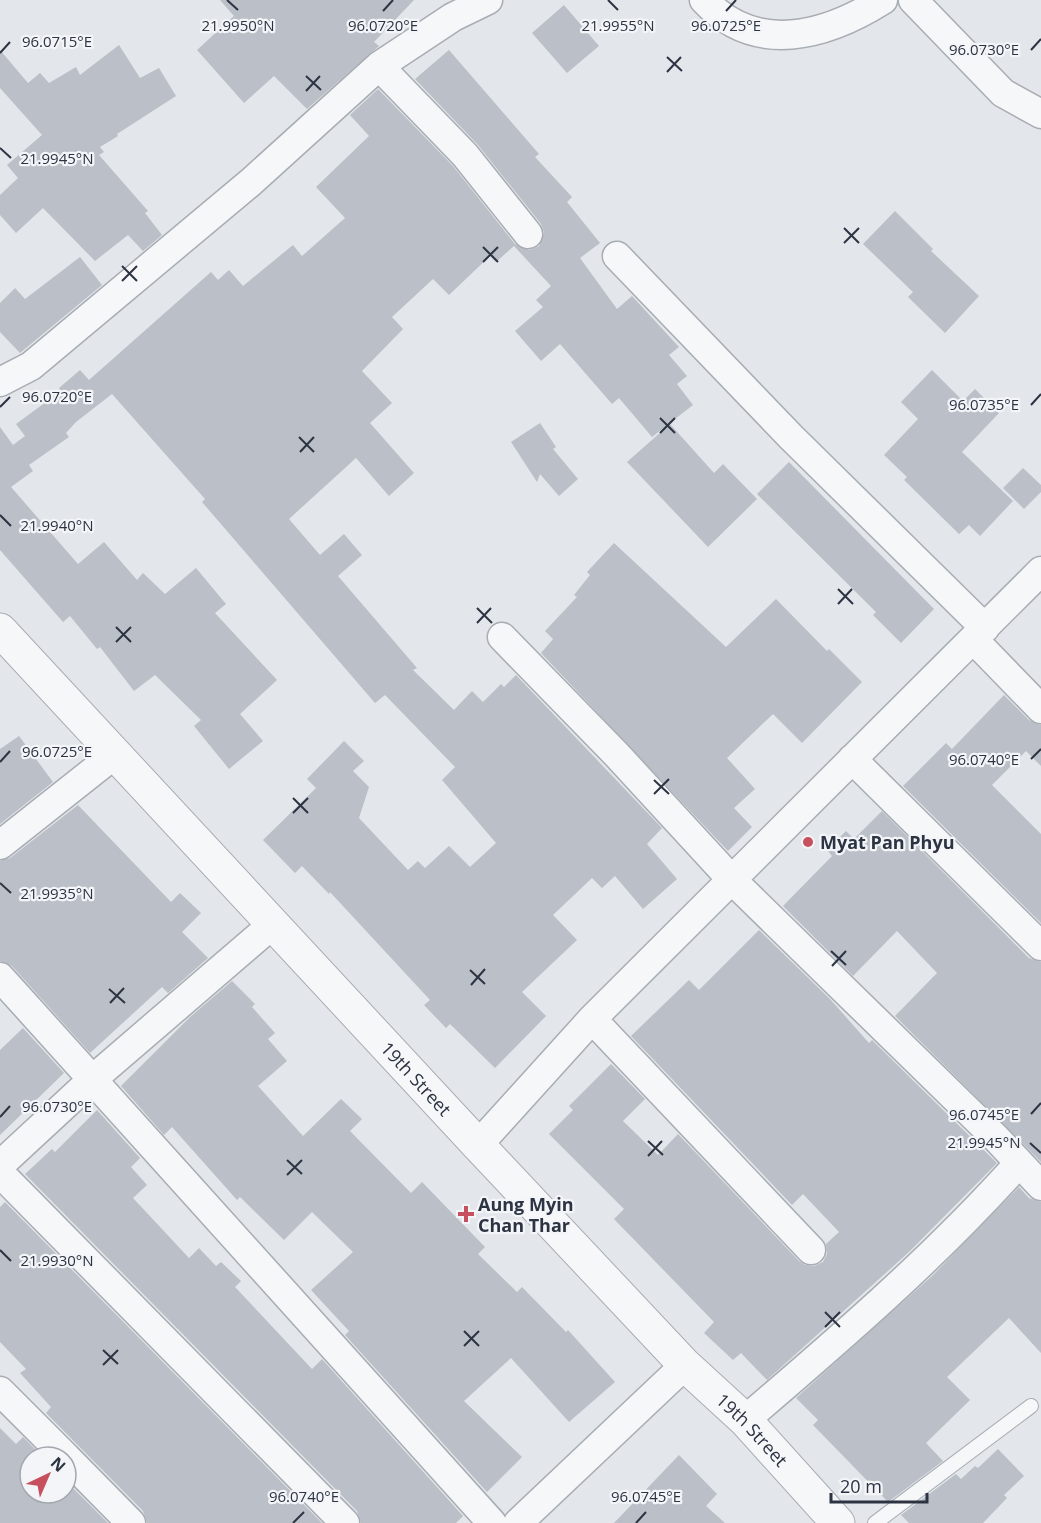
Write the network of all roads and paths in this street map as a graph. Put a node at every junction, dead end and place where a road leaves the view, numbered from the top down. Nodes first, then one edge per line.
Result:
1 (488, 0) edge
2 (704, 0) edge
3 (883, 0) edge
4 (914, 0) edge
5 (446, 8) edge
6 (379, 66) junction
7 (1041, 114) edge
8 (528, 234) dead end
9 (617, 256) dead end
10 (0, 382) edge
11 (1041, 571) edge
12 (0, 630) edge
13 (979, 634) junction
14 (502, 637) dead end
15 (1041, 709) edge
16 (115, 754) junction
17 (852, 759) junction
18 (0, 845) edge
19 (732, 880) junction
20 (273, 924) junction
21 (1041, 946) edge
22 (0, 977) edge
23 (592, 1019) junction
24 (94, 1078) junction
25 (478, 1145) junction
26 (1019, 1163) junction
27 (0, 1165) edge
28 (0, 1173) edge
29 (1041, 1186) edge
30 (811, 1250) dead end
31 (685, 1365) junction
32 (0, 1391) edge
33 (1031, 1406) dead end
34 (745, 1420) junction
35 (54, 1445) edge
36 (78, 1469) edge
37 (131, 1523) edge
38 (345, 1523) edge
39 (492, 1523) edge
40 (518, 1523) edge
41 (838, 1523) edge
42 (875, 1523) edge

1 - 5 street
2 - 3 street
4 - 7 street
5 - 6 street
6 - 8 street
6 - 10 street
9 - 13 street
11 - 13 street
12 - 16 street, 19th Street
13 - 15 street
13 - 17 street
14 - 19 street
16 - 18 street
16 - 20 street, 19th Street
17 - 19 street
17 - 21 street
19 - 23 street
19 - 26 street
20 - 24 street
20 - 25 street, 19th Street
22 - 24 street
23 - 25 street
23 - 30 street
24 - 27 street
24 - 39 street
25 - 31 street, 19th Street
26 - 29 street
26 - 34 street
28 - 38 street
31 - 34 street, 19th Street
31 - 40 street
32 - 35 street
33 - 42 lane
34 - 41 street, 19th Street
36 - 37 street

